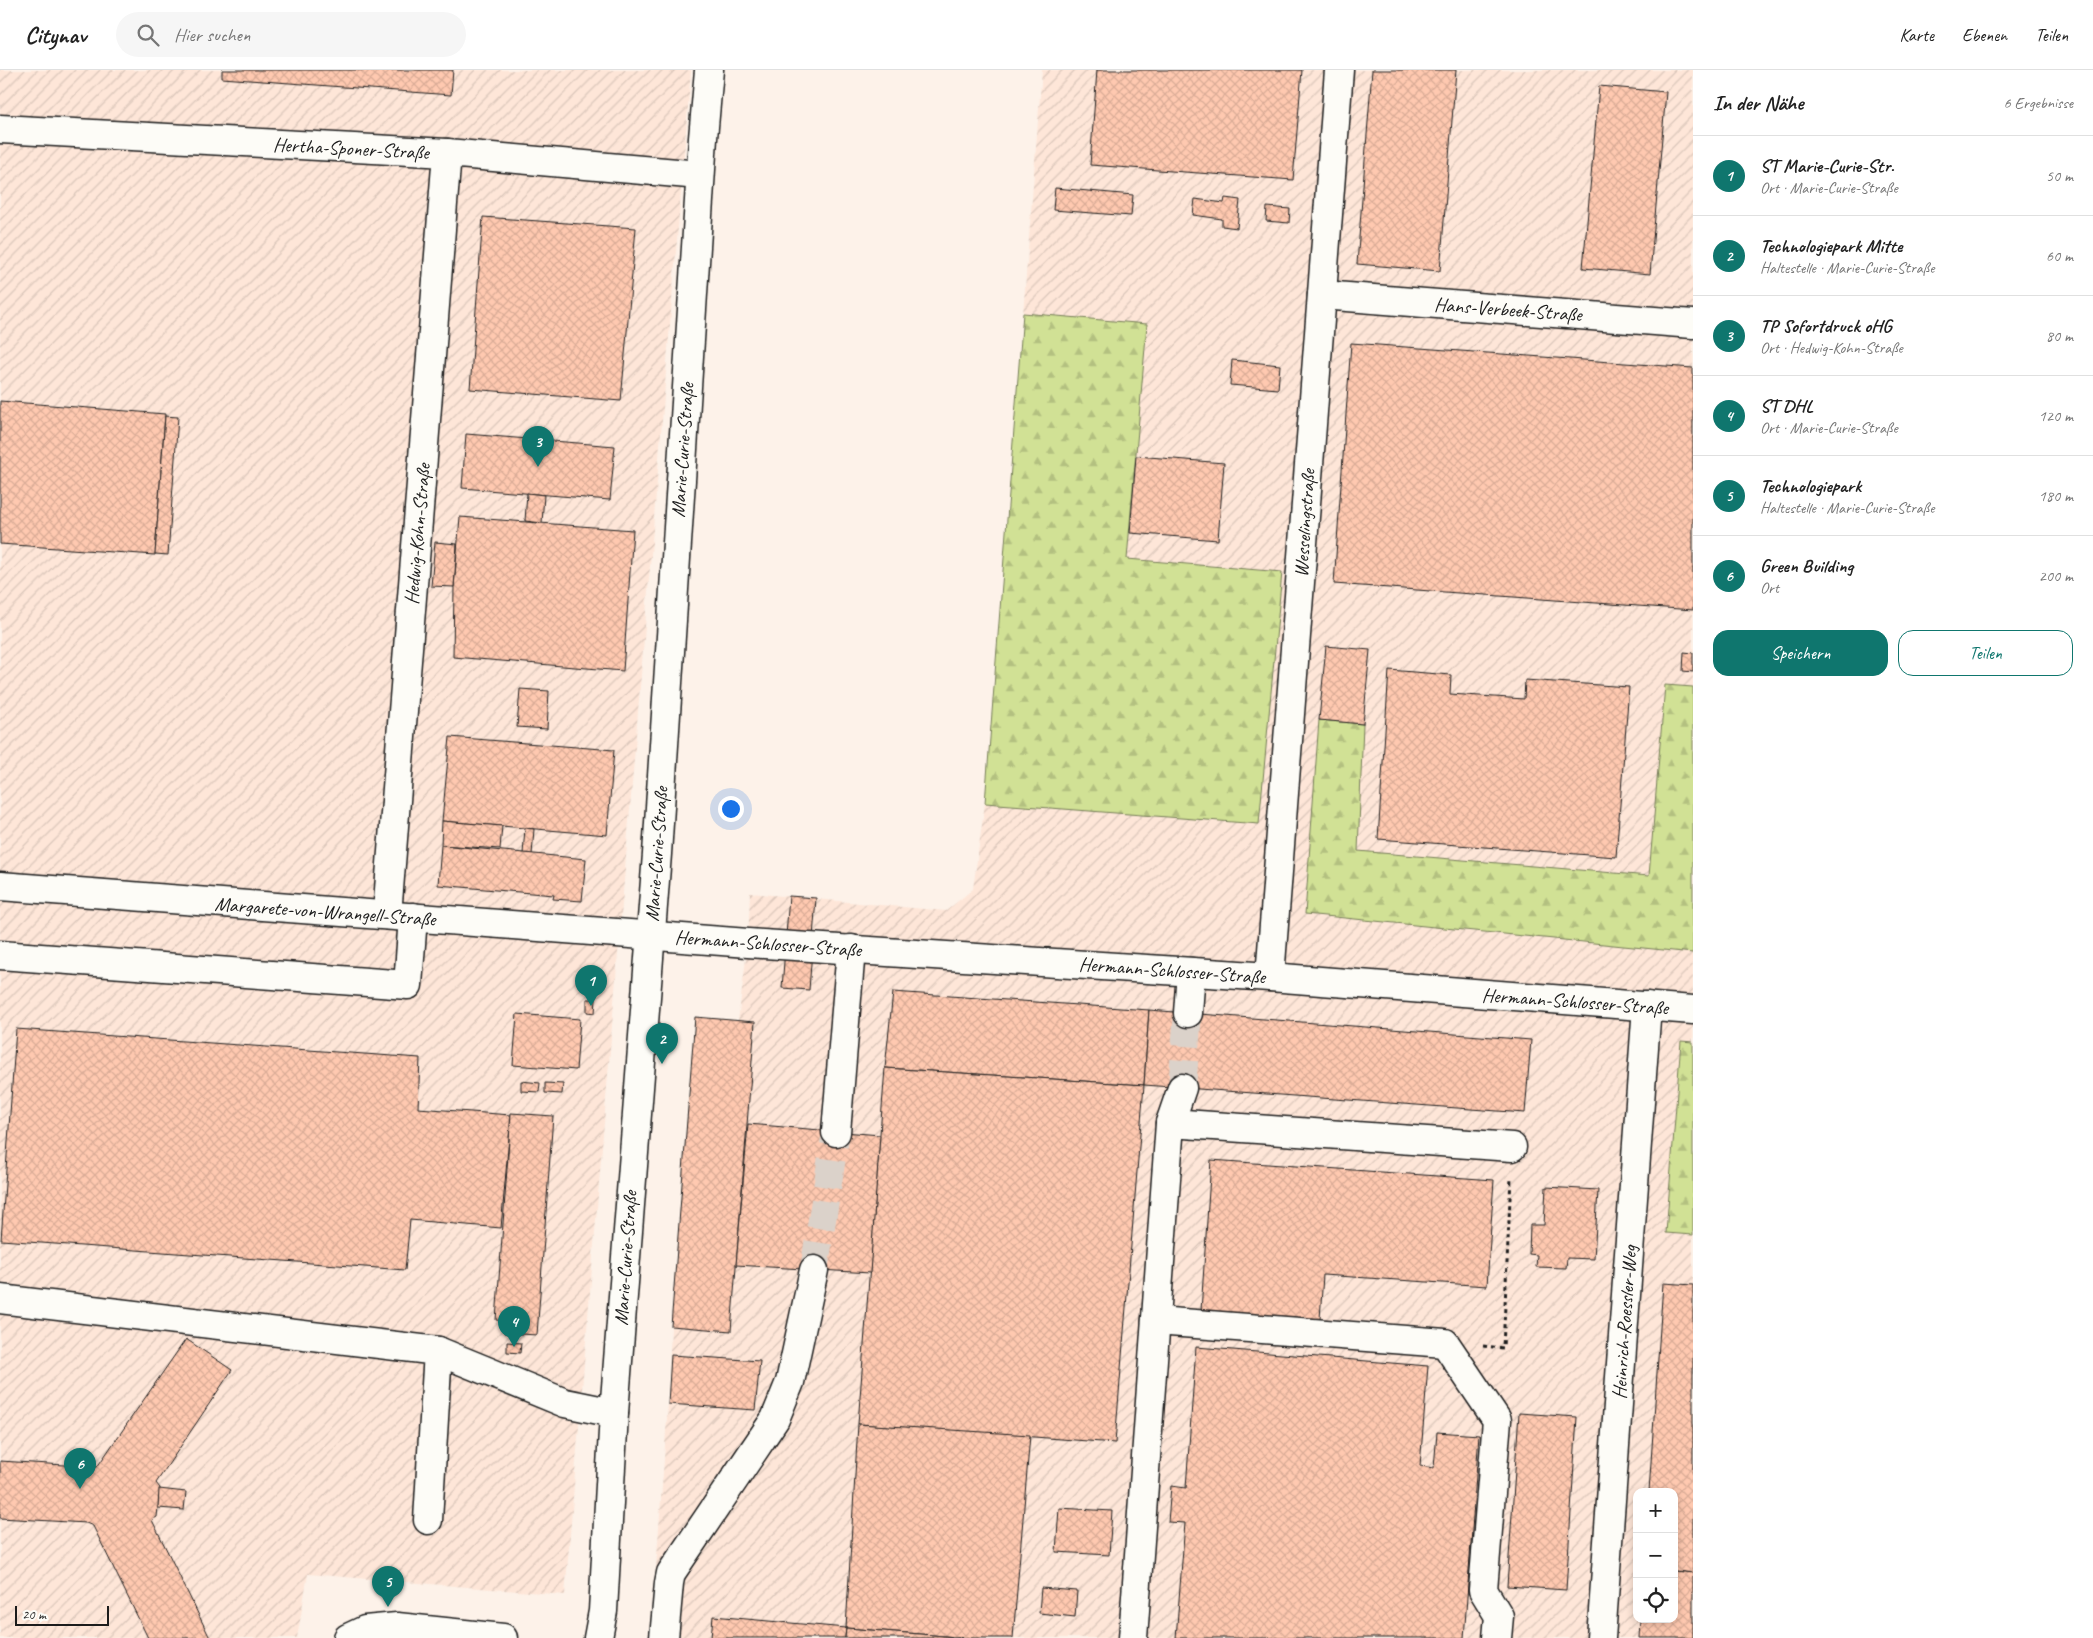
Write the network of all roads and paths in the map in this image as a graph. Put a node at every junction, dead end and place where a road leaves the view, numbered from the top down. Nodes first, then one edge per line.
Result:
1 (709, 70) edge
2 (1339, 70) edge
3 (0, 130) edge
4 (447, 153) junction
5 (700, 176) junction
6 (1322, 295) junction
7 (1693, 324) edge
8 (0, 886) edge
9 (400, 916) junction
10 (650, 936) junction
11 (851, 949) junction
12 (0, 955) edge
13 (1191, 972) junction
14 (1270, 977) junction
15 (1647, 1006) junction
16 (1693, 1010) edge
17 (1188, 1013) tunnel mouth
18 (1182, 1088) tunnel mouth
19 (1170, 1123) junction
20 (836, 1132) tunnel mouth
21 (1512, 1147) joint
22 (814, 1270) tunnel mouth
23 (0, 1299) edge
24 (1156, 1321) junction
25 (1445, 1343) junction
26 (438, 1351) junction
27 (614, 1413) junction
28 (428, 1520) dead end
29 (348, 1638) edge
30 (502, 1638) edge
31 (598, 1638) edge
32 (664, 1638) edge
33 (1132, 1638) edge
34 (1497, 1638) edge
35 (1601, 1638) edge

1 - 5 street, Marie-Curie-Straße
2 - 6 street, Wesselingstraße
3 - 4 street, Hertha-Sponer-Straße
4 - 5 street, Hertha-Sponer-Straße
4 - 9 street, Hedwig-Kohn-Straße
5 - 10 street, Marie-Curie-Straße
6 - 7 street, Hans-Verbeek-Straße
6 - 14 street, Wesselingstraße
8 - 9 street, Margarete-von-Wrangell-Straße
9 - 10 street, Margarete-von-Wrangell-Straße
9 - 12 street, Hedwig-Kohn-Straße
10 - 11 street, Hermann-Schlosser-Straße
10 - 27 street, Marie-Curie-Straße
11 - 13 street, Hermann-Schlosser-Straße
11 - 20 street
13 - 14 street, Hermann-Schlosser-Straße
13 - 17 street
14 - 15 street, Hermann-Schlosser-Straße
15 - 16 street, Hermann-Schlosser-Straße
15 - 35 street, Heinrich-Roessler-Weg
18 - 19 street
19 - 21 street
19 - 24 street
21 - 25 path
22 - 32 street
23 - 26 street
24 - 25 street
24 - 33 street
25 - 34 street
26 - 27 street
26 - 28 street
27 - 31 street, Marie-Curie-Straße
29 - 30 street

